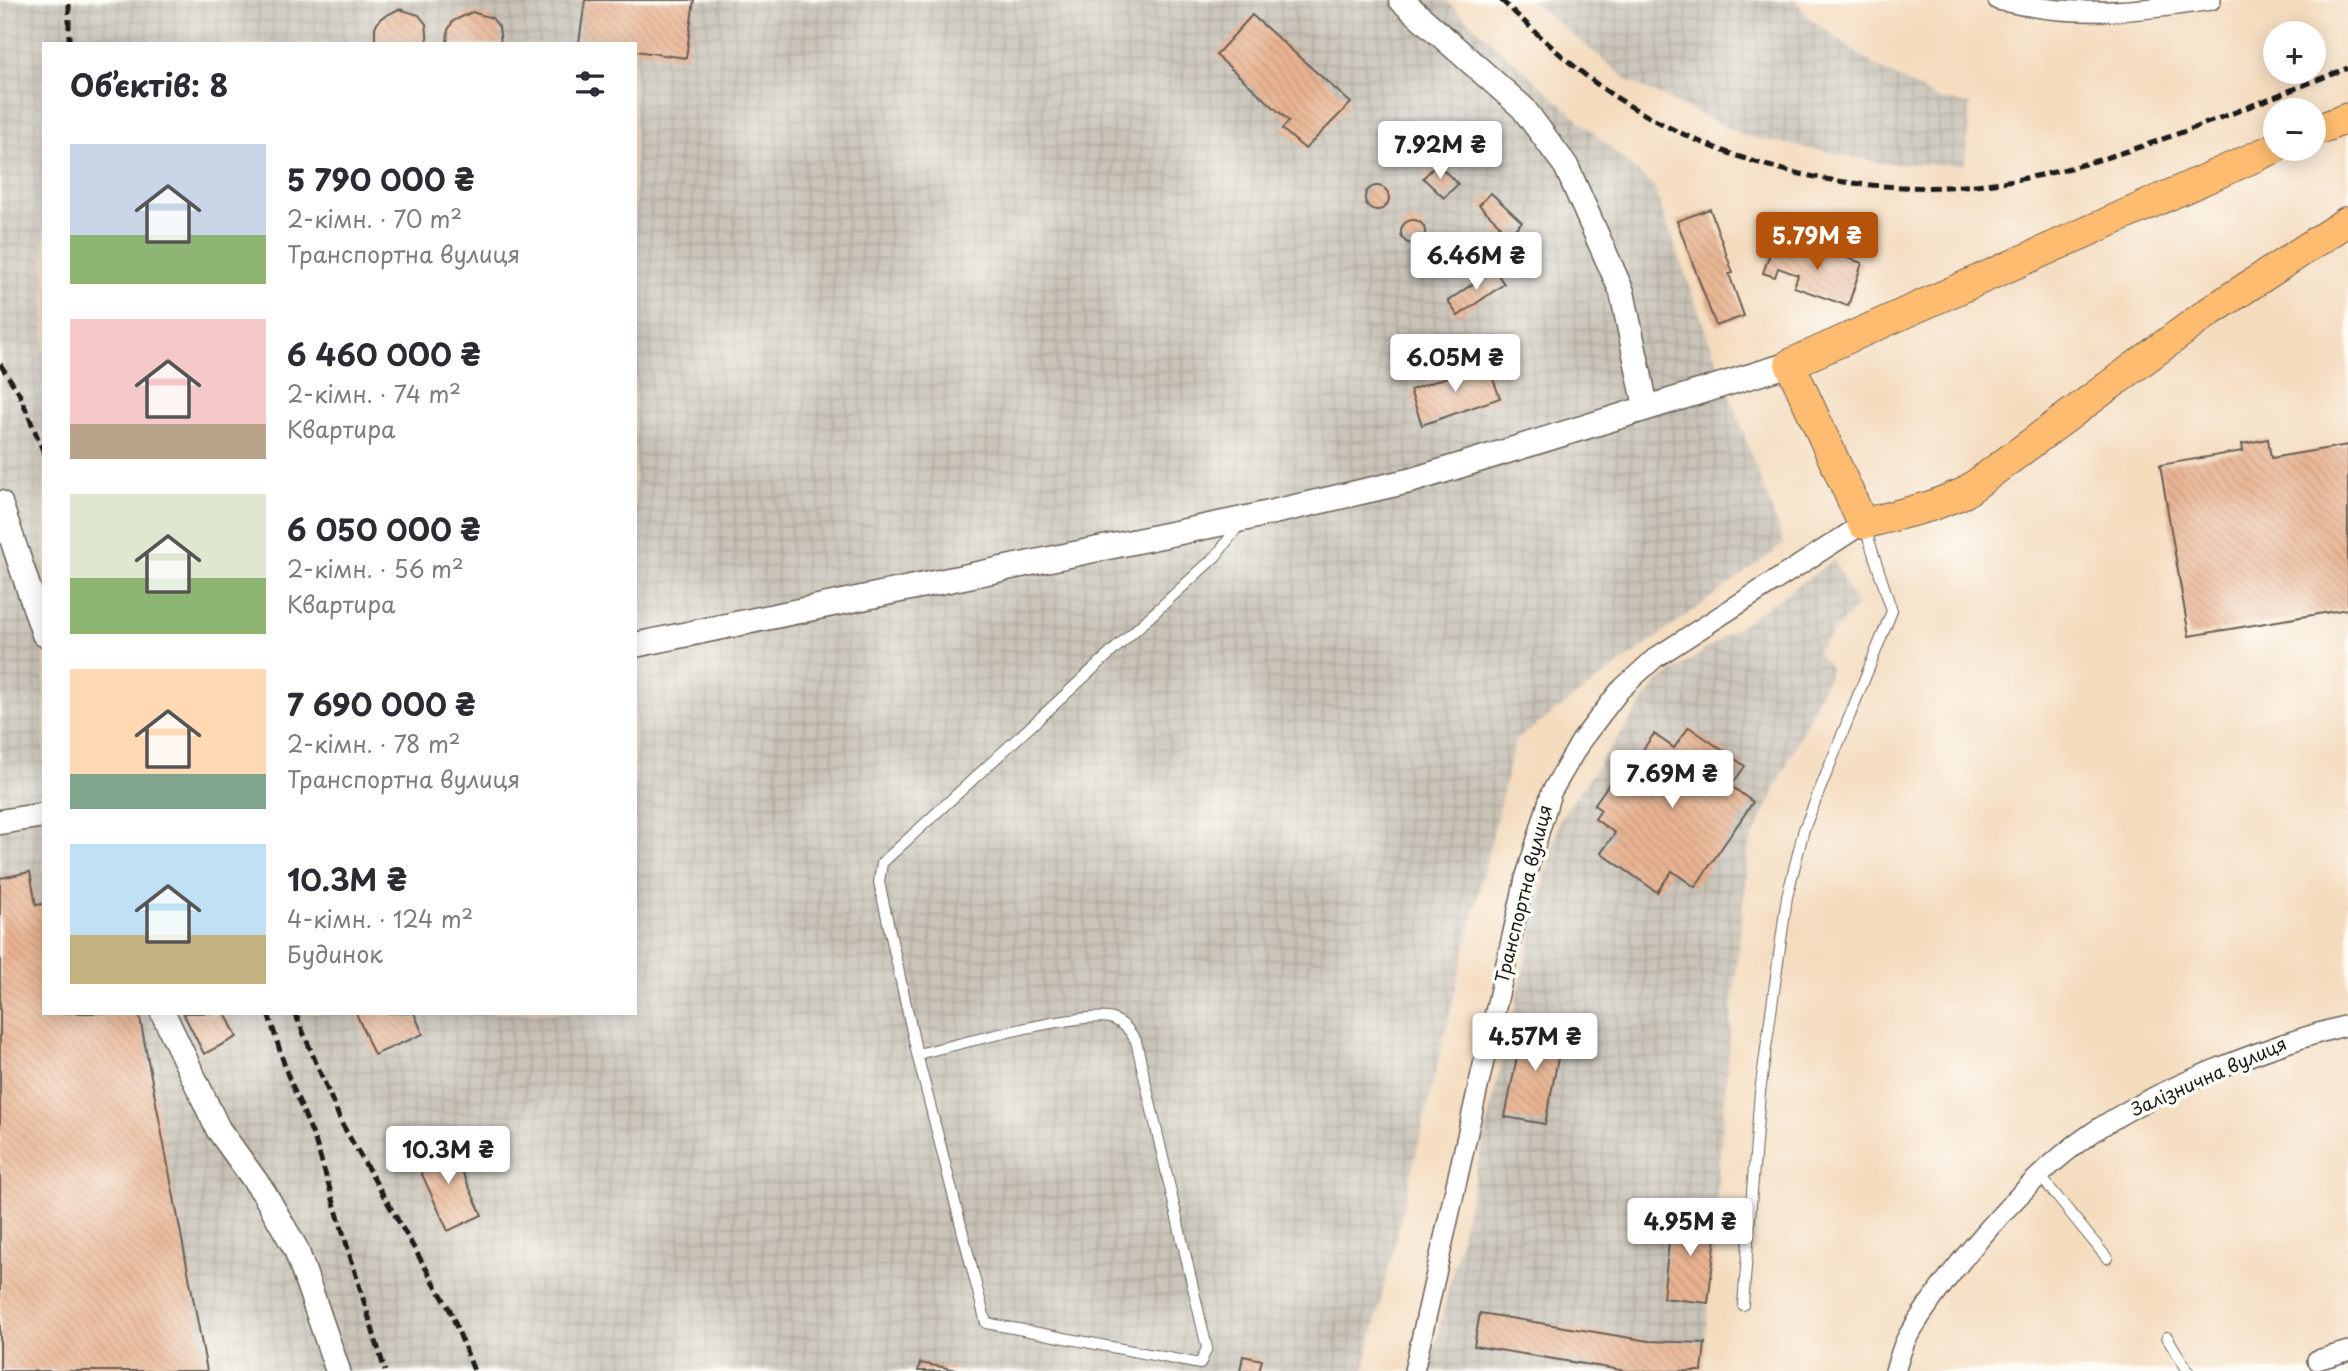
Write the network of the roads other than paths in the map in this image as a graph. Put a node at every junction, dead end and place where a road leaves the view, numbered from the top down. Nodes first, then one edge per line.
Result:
1 (1402, 0) edge
2 (1998, 0) edge
3 (2211, 0) edge
4 (2348, 118) edge
5 (2326, 126) edge
6 (2263, 153) edge
7 (2348, 221) edge
8 (1790, 364) junction
9 (1646, 407) junction
10 (0, 503) edge
11 (1243, 519) junction
12 (1863, 524) junction
13 (42, 628) edge
14 (637, 645) edge
15 (42, 815) edge
16 (0, 822) edge
17 (164, 1015) edge
18 (2348, 1025) edge
19 (917, 1054) junction
20 (2041, 1177) junction
21 (2108, 1258) dead end
22 (1743, 1305) dead end
23 (2167, 1337) dead end
24 (2348, 1351) edge
25 (2317, 1360) dead end
26 (338, 1371) edge
27 (1414, 1371) edge
28 (1895, 1371) edge
29 (2189, 1371) edge

1 - 9 street
2 - 3 street
4 - 5 main road
6 - 8 main road
7 - 12 main road
8 - 9 street
8 - 12 main road
9 - 11 street
10 - 13 street
11 - 14 street
11 - 19 lane
12 - 22 lane
12 - 27 street, Транспортна вулиця
15 - 16 street
17 - 26 street
18 - 20 street, Залізнична вулиця
19 - 19 lane
20 - 21 lane
20 - 28 street, Залізнична вулиця
23 - 29 lane
24 - 25 street

